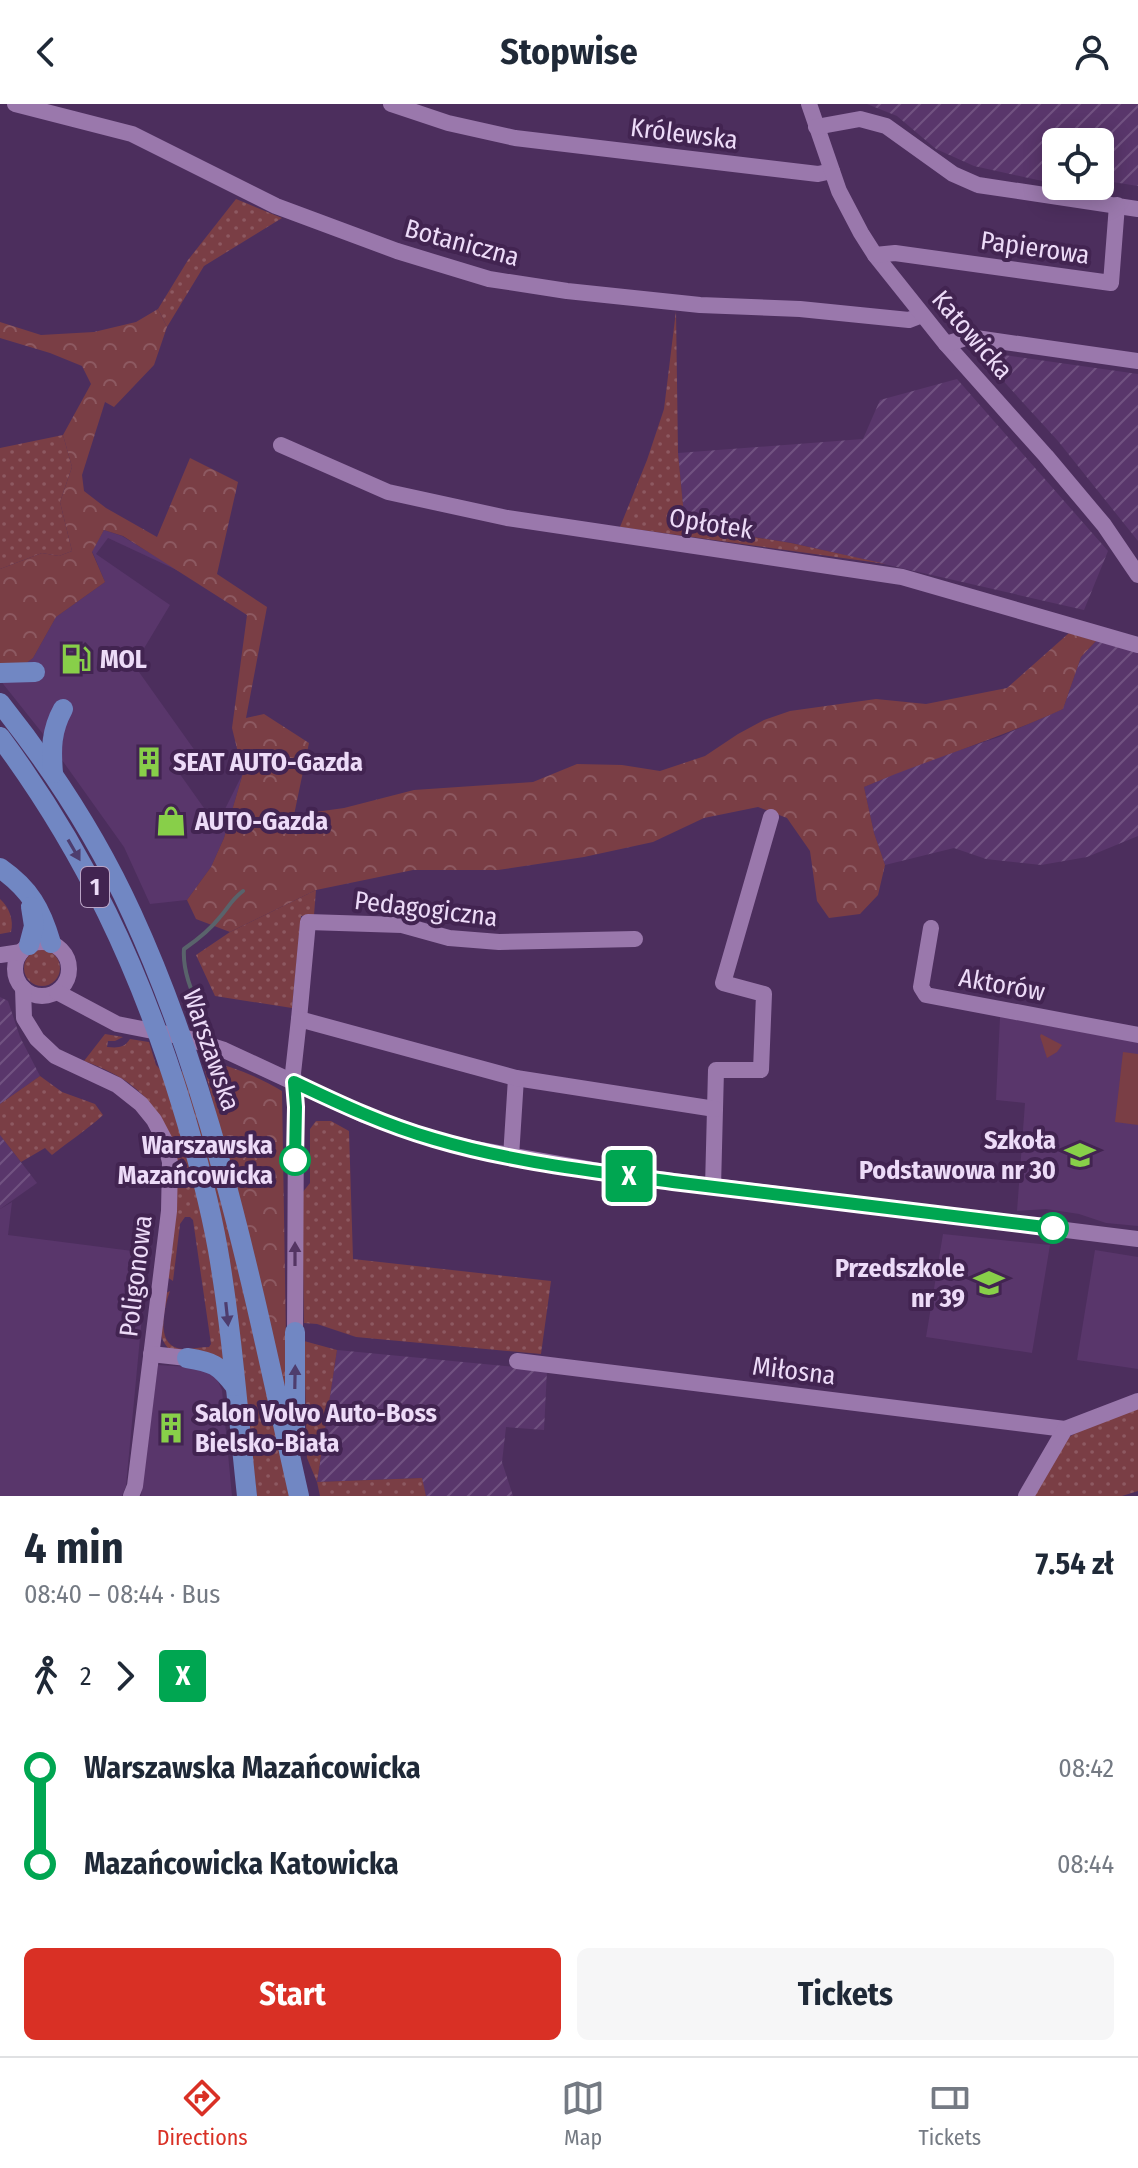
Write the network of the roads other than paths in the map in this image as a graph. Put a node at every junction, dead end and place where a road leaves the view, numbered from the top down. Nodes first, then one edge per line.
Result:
1 (15, 104) edge
2 (391, 104) edge
3 (809, 104) edge
4 (816, 127) junction
5 (832, 171) junction
6 (1117, 205) junction
7 (1138, 209) edge
8 (875, 255) junction
9 (922, 315) junction
10 (946, 344) junction
11 (1138, 361) edge
12 (281, 445) dead end
13 (1138, 575) edge
14 (1138, 645) edge
15 (35, 672) dead end
16 (0, 673) edge
17 (0, 703) edge
18 (63, 709) dead end
19 (0, 737) edge
20 (0, 761) edge
21 (54, 777) junction
22 (33, 784) junction
23 (771, 817) dead end
24 (0, 868) edge
25 (25, 892) junction
26 (931, 928) dead end
27 (635, 939) dead end
28 (51, 943) junction
29 (25, 948) junction
30 (0, 955) edge
31 (13, 977) edge
32 (68, 978) junction
33 (50, 994) junction
34 (96, 1013) junction
35 (299, 1019) junction
36 (32, 1032) junction
37 (1138, 1035) edge
38 (516, 1078) junction
39 (294, 1082) junction
40 (715, 1109) junction
41 (511, 1157) junction
42 (713, 1187) junction
43 (1138, 1239) edge
44 (295, 1332) joint
45 (151, 1354) junction
46 (187, 1358) joint
47 (517, 1361) dead end
48 (235, 1386) junction
49 (1138, 1401) edge
50 (1065, 1429) junction
51 (297, 1487) edge
52 (131, 1496) edge
53 (247, 1496) edge
54 (1026, 1496) edge

1 - 9 street, Botaniczna
2 - 5 street, Królewska
3 - 4 street, Katowicka
4 - 5 street, Katowicka
4 - 6 street
5 - 8 street, Katowicka
6 - 7 street
6 - 8 street, Papierowa
8 - 9 street, Katowicka
9 - 10 street, Katowicka
10 - 11 street
10 - 13 street, Katowicka
12 - 14 street, Opłotek
15 - 16 main road
17 - 21 main road, Warszawska / 1
18 - 21 main road
19 - 22 main road, Warszawska / 1
20 - 22 main road
21 - 51 main road, Warszawska / 1
22 -> 48 main road, Warszawska / 1
23 - 40 street
24 - 25 main road
25 - 28 main road
25 - 29 main road
26 - 37 street, Aktorów
27 - 35 street, Pedagogiczna
28 - 29 street
28 - 32 street
29 - 30 street
29 - 31 street
31 - 33 street
31 - 36 street
32 - 33 street
32 - 34 street
33 - 34 street
33 - 36 street
34 - 39 street
35 - 38 street
35 - 39 street, Pedagogiczna
36 - 45 street, Poligonowa
38 - 40 street
38 - 41 street
39 - 41 street
44 -> 39 street, Pedagogiczna
40 - 42 street
41 - 42 street
42 - 43 street
51 -> 44 main road
45 - 46 street, Poligonowa
45 - 52 street, Poligonowa
46 - 48 main road
47 - 50 street, Miłosna
48 - 53 main road, Warszawska / 1
49 - 50 street
50 - 54 street

